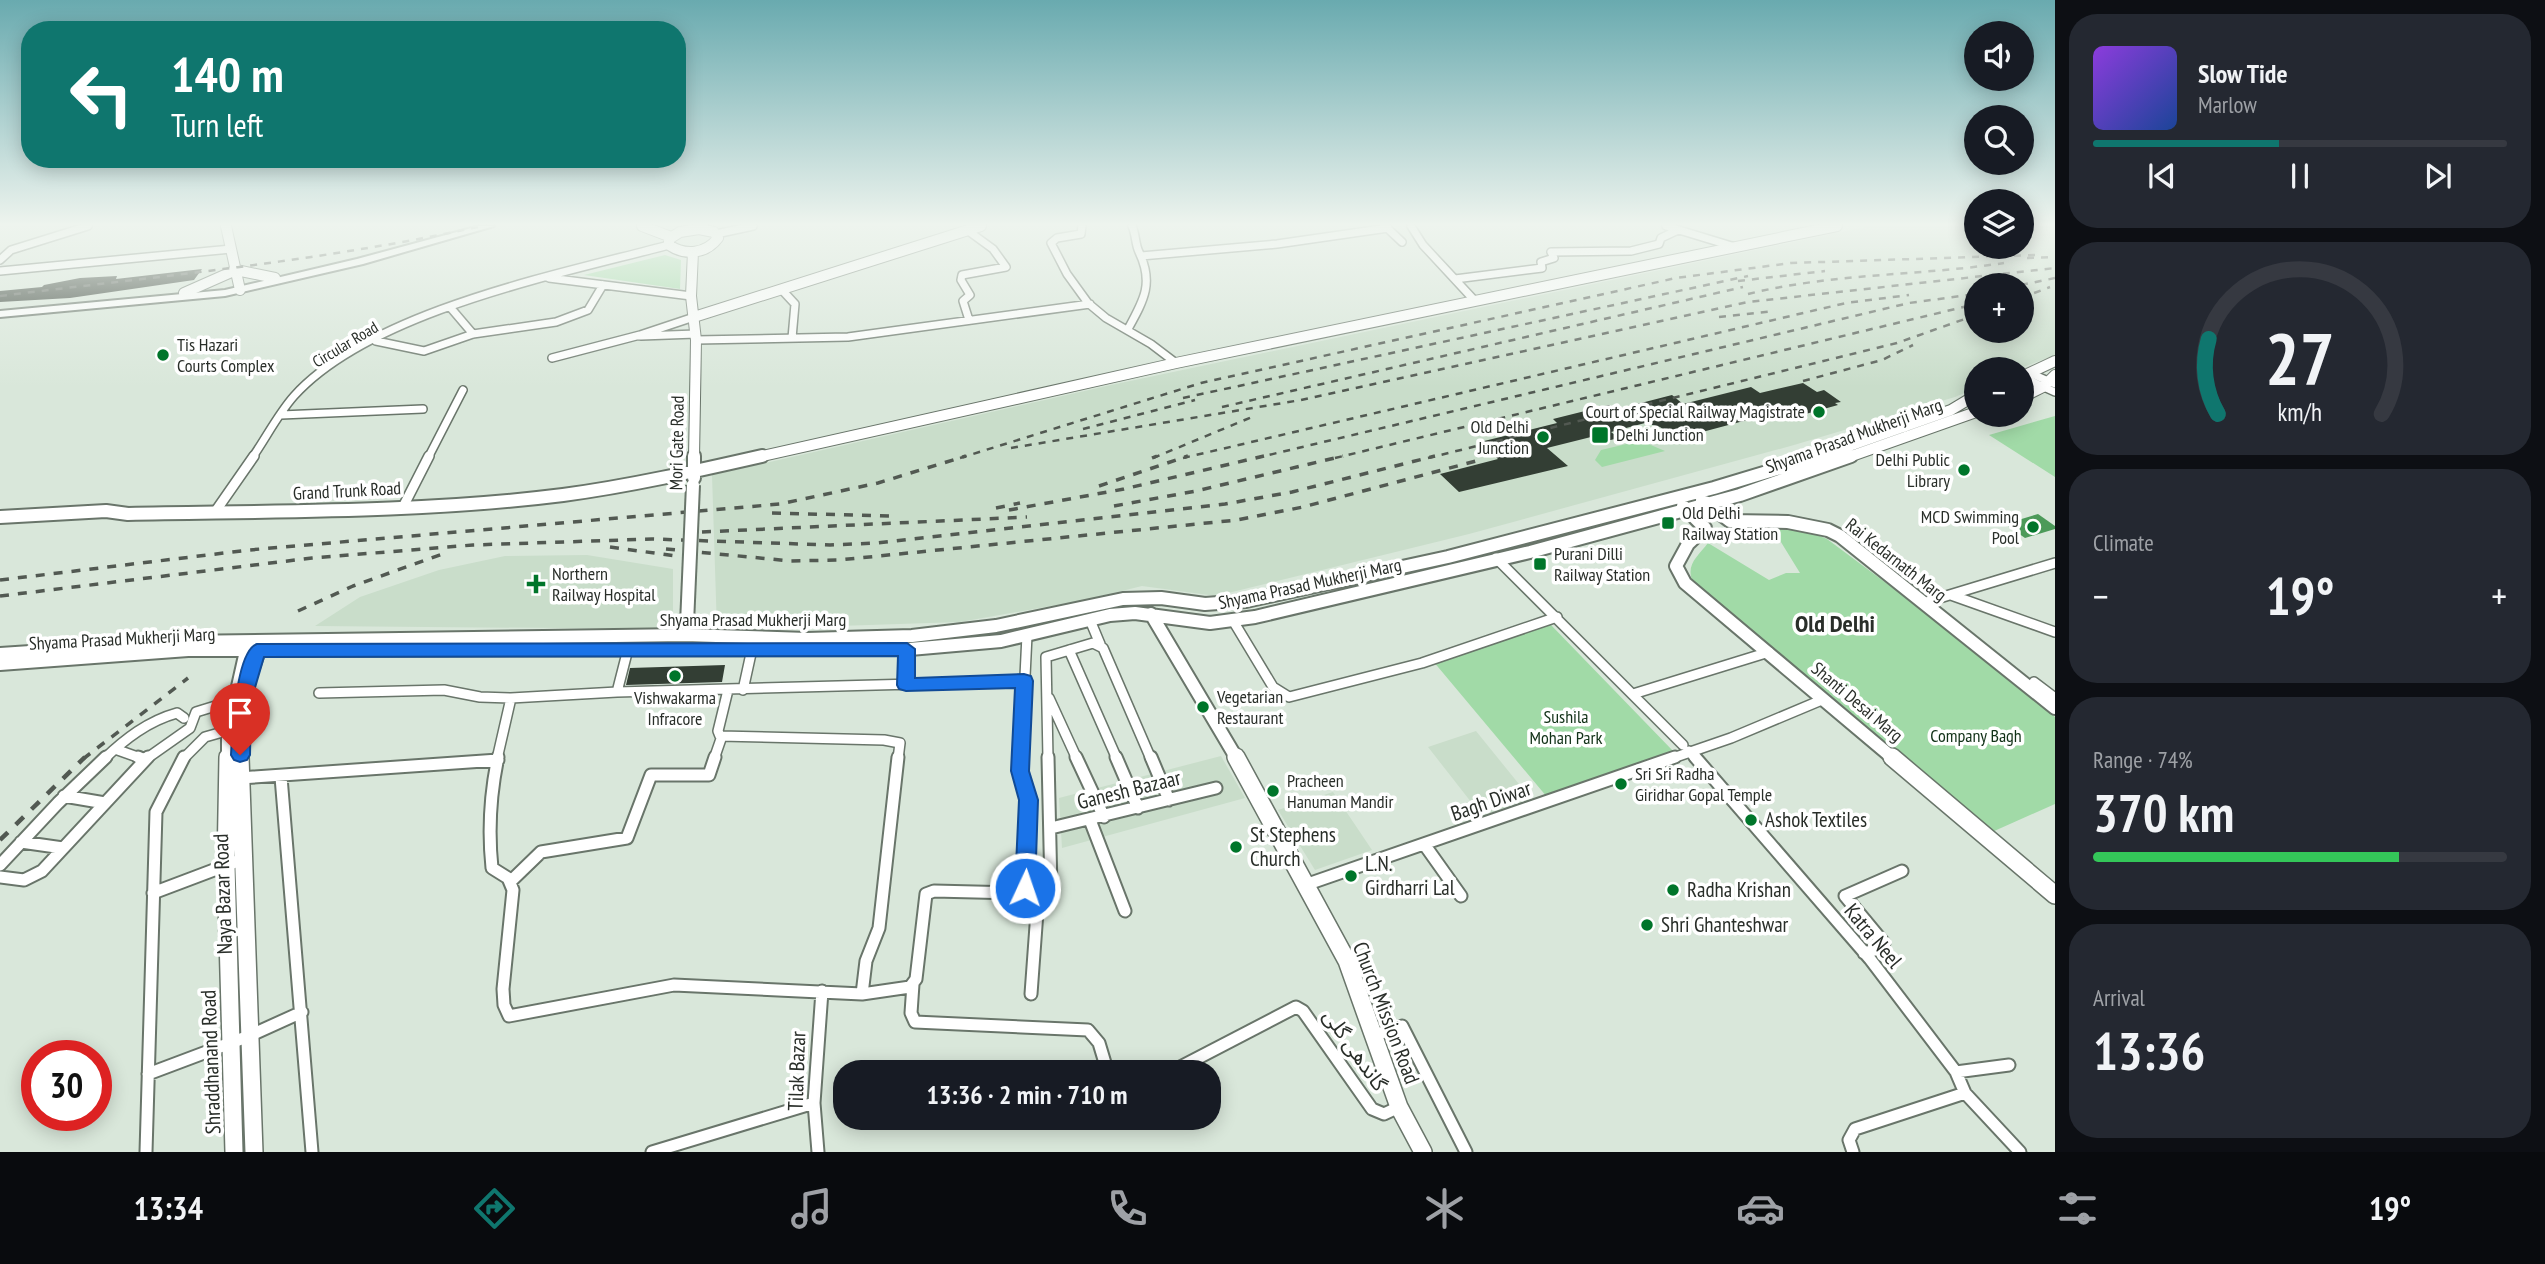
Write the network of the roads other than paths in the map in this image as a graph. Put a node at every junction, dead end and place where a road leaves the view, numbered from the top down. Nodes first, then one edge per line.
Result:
1 (214, 280) edge
2 (238, 280) edge
3 (269, 280) edge
4 (273, 280) edge
5 (538, 280) edge
6 (559, 280) edge
7 (692, 280) edge
8 (814, 280) edge
9 (961, 280) edge
10 (1071, 280) edge
11 (1145, 280) edge
12 (1456, 280) edge
13 (1577, 280) edge
14 (603, 285) junction
15 (240, 288) junction
16 (782, 290) junction
17 (184, 293) junction
18 (691, 296) junction
19 (1475, 301) junction
20 (1090, 304) junction
21 (450, 307) junction
22 (0, 312) edge
23 (694, 317) junction
24 (969, 320) junction
25 (1128, 329) junction
26 (473, 334) junction
27 (640, 335) junction
28 (696, 337) junction
29 (792, 338) junction
30 (376, 341) junction
31 (552, 358) dead end
32 (2055, 361) edge
33 (1176, 363) junction
34 (2034, 370) edge
35 (2050, 381) edge
36 (463, 390) dead end
37 (2034, 390) edge
38 (2055, 392) edge
39 (1964, 402) edge
40 (423, 409) dead end
41 (281, 415) junction
42 (1964, 416) edge
43 (694, 471) junction
44 (1693, 493) junction
45 (1674, 498) junction
46 (1707, 504) junction
47 (404, 505) junction
48 (1687, 510) junction
49 (215, 512) junction
50 (128, 514) junction
51 (0, 517) edge
52 (1735, 521) junction
53 (0, 523) edge
54 (1704, 530) junction
55 (1496, 558) junction
56 (2055, 563) edge
57 (1949, 594) junction
58 (1142, 598) junction
59 (1923, 603) junction
60 (1152, 616) junction
61 (1558, 617) junction
62 (1232, 619) junction
63 (1090, 620) junction
64 (2055, 632) edge
65 (1027, 635) junction
66 (686, 636) junction
67 (604, 643) junction
68 (1100, 644) junction
69 (256, 645) junction
70 (628, 649) junction
71 (752, 649) junction
72 (907, 649) junction
73 (1069, 650) junction
74 (1769, 652) junction
75 (0, 654) edge
76 (0, 664) edge
77 (1024, 681) junction
78 (2034, 682) dead end
79 (906, 685) junction
80 (728, 690) junction
81 (743, 690) junction
82 (617, 692) junction
83 (319, 693) dead end
84 (1633, 694) junction
85 (1047, 695) junction
86 (511, 698) junction
87 (2055, 698) edge
88 (235, 699) junction
89 (1824, 699) junction
90 (2055, 708) edge
91 (184, 718) dead end
92 (234, 729) junction
93 (722, 736) junction
94 (1686, 748) junction
95 (115, 749) junction
96 (145, 760) junction
97 (498, 760) junction
98 (281, 777) junction
99 (240, 778) junction
100 (1216, 788) dead end
101 (64, 796) junction
102 (1169, 800) junction
103 (105, 803) junction
104 (1138, 808) junction
105 (1104, 817) junction
106 (1090, 820) junction
107 (1051, 828) junction
108 (21, 842) junction
109 (1424, 845) junction
110 (63, 848) junction
111 (243, 859) junction
112 (0, 865) edge
113 (226, 866) junction
114 (1902, 871) dead end
115 (0, 877) edge
116 (511, 881) junction
117 (1305, 885) junction
118 (153, 892) junction
119 (2055, 895) edge
120 (1461, 896) dead end
121 (1125, 911) dead end
122 (1864, 953) junction
123 (914, 984) junction
124 (822, 991) junction
125 (862, 994) junction
126 (1031, 994) dead end
127 (302, 1012) junction
128 (1374, 1035) junction
129 (249, 1036) junction
130 (231, 1043) junction
131 (1104, 1060) edge
132 (1194, 1060) edge
133 (2009, 1065) dead end
134 (1956, 1072) junction
135 (148, 1074) junction
136 (1965, 1093) junction
137 (814, 1103) junction
138 (1399, 1107) junction
139 (146, 1152) edge
140 (234, 1152) edge
141 (254, 1152) edge
142 (312, 1152) edge
143 (652, 1152) edge
144 (818, 1152) edge
145 (1423, 1152) edge
146 (1466, 1152) edge
147 (1853, 1152) edge
148 (2020, 1152) edge

1 - 17 street
2 - 15 street
3 - 15 main road
4 - 15 main road
5 - 21 street, Circular Road
6 - 14 street
7 - 18 street, Mori Gate Road
8 - 16 street
9 - 24 street
10 - 20 street
11 - 25 street
12 - 19 street
13 - 19 street, Grand Trunk Road
14 - 18 street
14 - 26 street
15 - 17 main road
15 - 22 main road
16 - 23 street
16 - 29 street
17 - 22 main road
18 - 23 street, Mori Gate Road
19 - 33 street, Grand Trunk Road
20 - 24 street
20 - 25 street
21 - 26 street
21 - 30 street, Circular Road
23 - 27 street
23 - 28 street, Mori Gate Road
24 - 29 street
25 - 33 street
26 - 30 street
27 - 28 street
27 - 31 street
28 - 29 street
28 - 43 street, Mori Gate Road
30 - 41 street, Circular Road
32 - 34 street
33 - 43 street, Grand Trunk Road
35 - 37 street
35 - 38 street
36 - 47 street
39 - 44 street, Shyama Prasad Mukherji Marg
40 - 41 street
41 - 49 street, Circular Road
42 - 46 street, Shyama Prasad Mukherji Marg
43 - 47 street, Grand Trunk Road
43 - 66 street, Mori Gate Road, bridge
44 - 45 street, Shyama Prasad Mukherji Marg
44 - 46 street
45 - 48 street
45 - 58 street, Shyama Prasad Mukherji Marg
46 - 48 street, Shyama Prasad Mukherji Marg
46 - 52 street
47 - 49 street, Grand Trunk Road
48 - 54 street
48 - 55 street, Shyama Prasad Mukherji Marg
49 - 50 street, Grand Trunk Road
50 - 51 street, Grand Trunk Road
50 - 53 street
52 - 54 street
52 - 59 street, Rai Kedarnath Marg
54 - 74 street, Shanti Desai Marg
55 - 61 street, Katra Neel
55 - 62 street, Shyama Prasad Mukherji Marg
56 - 57 street
57 - 59 street
57 - 64 street
58 - 60 street, Church Mission Road
58 - 66 street, Shyama Prasad Mukherji Marg
59 - 90 street, Rai Kedarnath Marg
60 - 62 street, Shyama Prasad Mukherji Marg
60 - 63 street, Shyama Prasad Mukherji Marg
60 - 117 street, Church Mission Road
61 - 62 street
61 - 84 street, Katra Neel
63 - 65 street, Shyama Prasad Mukherji Marg
63 - 68 street
65 - 72 street, Shyama Prasad Mukherji Marg
65 - 77 street
66 - 67 street, Shyama Prasad Mukherji Marg
66 - 70 street, Shyama Prasad Mukherji Marg
66 - 71 street, Shyama Prasad Mukherji Marg
67 - 69 street, Shyama Prasad Mukherji Marg
67 - 70 street, Shyama Prasad Mukherji Marg
68 - 73 street
68 - 102 street
69 - 75 street, Shyama Prasad Mukherji Marg
69 - 76 street, Shyama Prasad Mukherji Marg
69 - 88 street, Shraddhanand Road
69 - 92 street, Naya Bazar Road
70 - 82 street
71 - 72 street, Shyama Prasad Mukherji Marg
71 - 81 street
72 - 79 street
73 - 85 street
73 - 104 street
74 - 84 street
74 - 89 street, Shanti Desai Marg
77 - 79 street
77 - 123 street
78 - 87 street
79 - 81 street
80 - 81 street
80 - 82 street
80 - 93 street
82 - 86 street
83 - 86 street
84 - 94 street, Katra Neel
85 - 105 street
85 - 107 street
86 - 97 street
88 - 92 street, Shraddhanand Road
88 - 96 street
89 - 94 street, Bagh Diwar
89 - 119 street, Shanti Desai Marg
91 - 95 street
92 - 99 street, Naya Bazar Road
92 - 113 street, Shraddhanand Road
92 - 118 street
93 - 116 street
93 - 125 street
94 - 109 street, Bagh Diwar
94 - 122 street, Katra Neel
95 - 96 street
95 - 101 street
96 - 103 street
97 - 98 street
97 - 116 street
98 - 99 street
98 - 127 street
99 - 111 street, Naya Bazar Road
100 - 102 street, Ganesh Bazaar
101 - 103 street
101 - 108 street
102 - 104 street, Ganesh Bazaar
103 - 110 street
104 - 105 street, Ganesh Bazaar
105 - 106 street, Ganesh Bazaar
106 - 107 street, Ganesh Bazaar
106 - 121 street
107 - 126 street
108 - 110 street
108 - 112 street
109 - 117 street, Bagh Diwar
109 - 120 street
110 - 115 street
111 - 113 street
111 - 129 street, Naya Bazar Road
113 - 118 street
113 - 130 street, Shraddhanand Road
114 - 122 street
116 - 124 street
117 - 128 street, Church Mission Road
118 - 135 street
122 - 134 street, Katra Neel
123 - 125 street
123 - 131 street
124 - 125 street
124 - 137 street, Tilak Bazar
127 - 129 street
127 - 142 street
128 - 138 street, Church Mission Road
128 - 146 street
129 - 130 street
129 - 141 street, Naya Bazar Road
130 - 135 street
130 - 140 street, Shraddhanand Road
132 - 138 street, گاندھی گلی
133 - 134 street
134 - 136 street, Katra Neel
135 - 139 street
136 - 147 street
136 - 148 street, Katra Neel
137 - 143 street
137 - 144 street, Tilak Bazar
138 - 145 street, Church Mission Road

